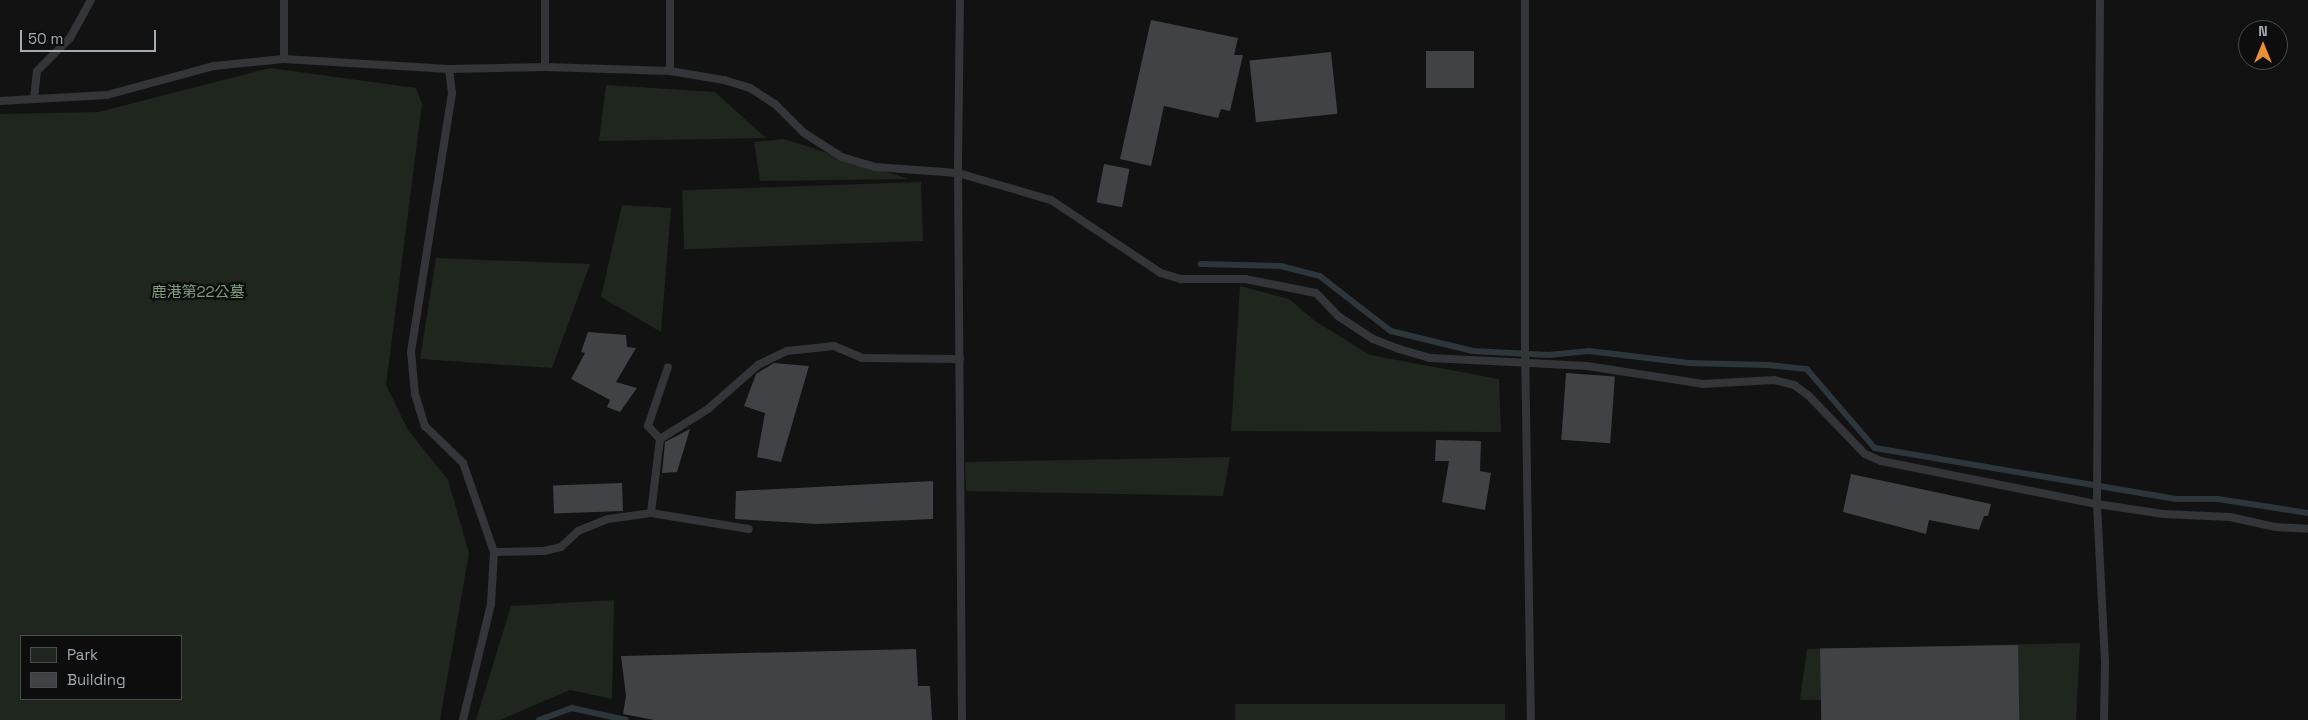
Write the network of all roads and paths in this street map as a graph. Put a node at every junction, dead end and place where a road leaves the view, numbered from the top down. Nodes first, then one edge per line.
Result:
1 (92, 0) edge
2 (284, 0) edge
3 (545, 0) edge
4 (670, 0) edge
5 (960, 0) edge
6 (1525, 0) edge
7 (2100, 0) edge
8 (284, 59) junction
9 (545, 67) junction
10 (449, 69) junction
11 (670, 71) junction
12 (34, 99) junction
13 (0, 101) edge
14 (958, 173) junction
15 (960, 359) junction
16 (1526, 365) junction
17 (668, 367) dead end
18 (660, 439) junction
19 (2097, 504) junction
20 (651, 513) junction
21 (749, 529) dead end
22 (2308, 529) edge
23 (494, 552) junction
24 (463, 720) edge
25 (962, 720) edge
26 (1531, 720) edge
27 (2104, 720) edge

1 - 12 lane
2 - 8 lane
3 - 9 lane
4 - 11 lane
5 - 14 lane
6 - 16 lane
7 - 19 lane
8 - 10 lane
8 - 12 lane
9 - 10 lane
9 - 11 lane
10 - 23 lane
11 - 14 lane
12 - 13 lane
14 - 15 lane
14 - 16 lane
15 - 18 lane
15 - 25 lane
16 - 19 lane
16 - 26 lane
17 - 18 lane
18 - 20 lane
19 - 22 lane
19 - 27 lane
20 - 21 lane
20 - 23 lane
23 - 24 lane

